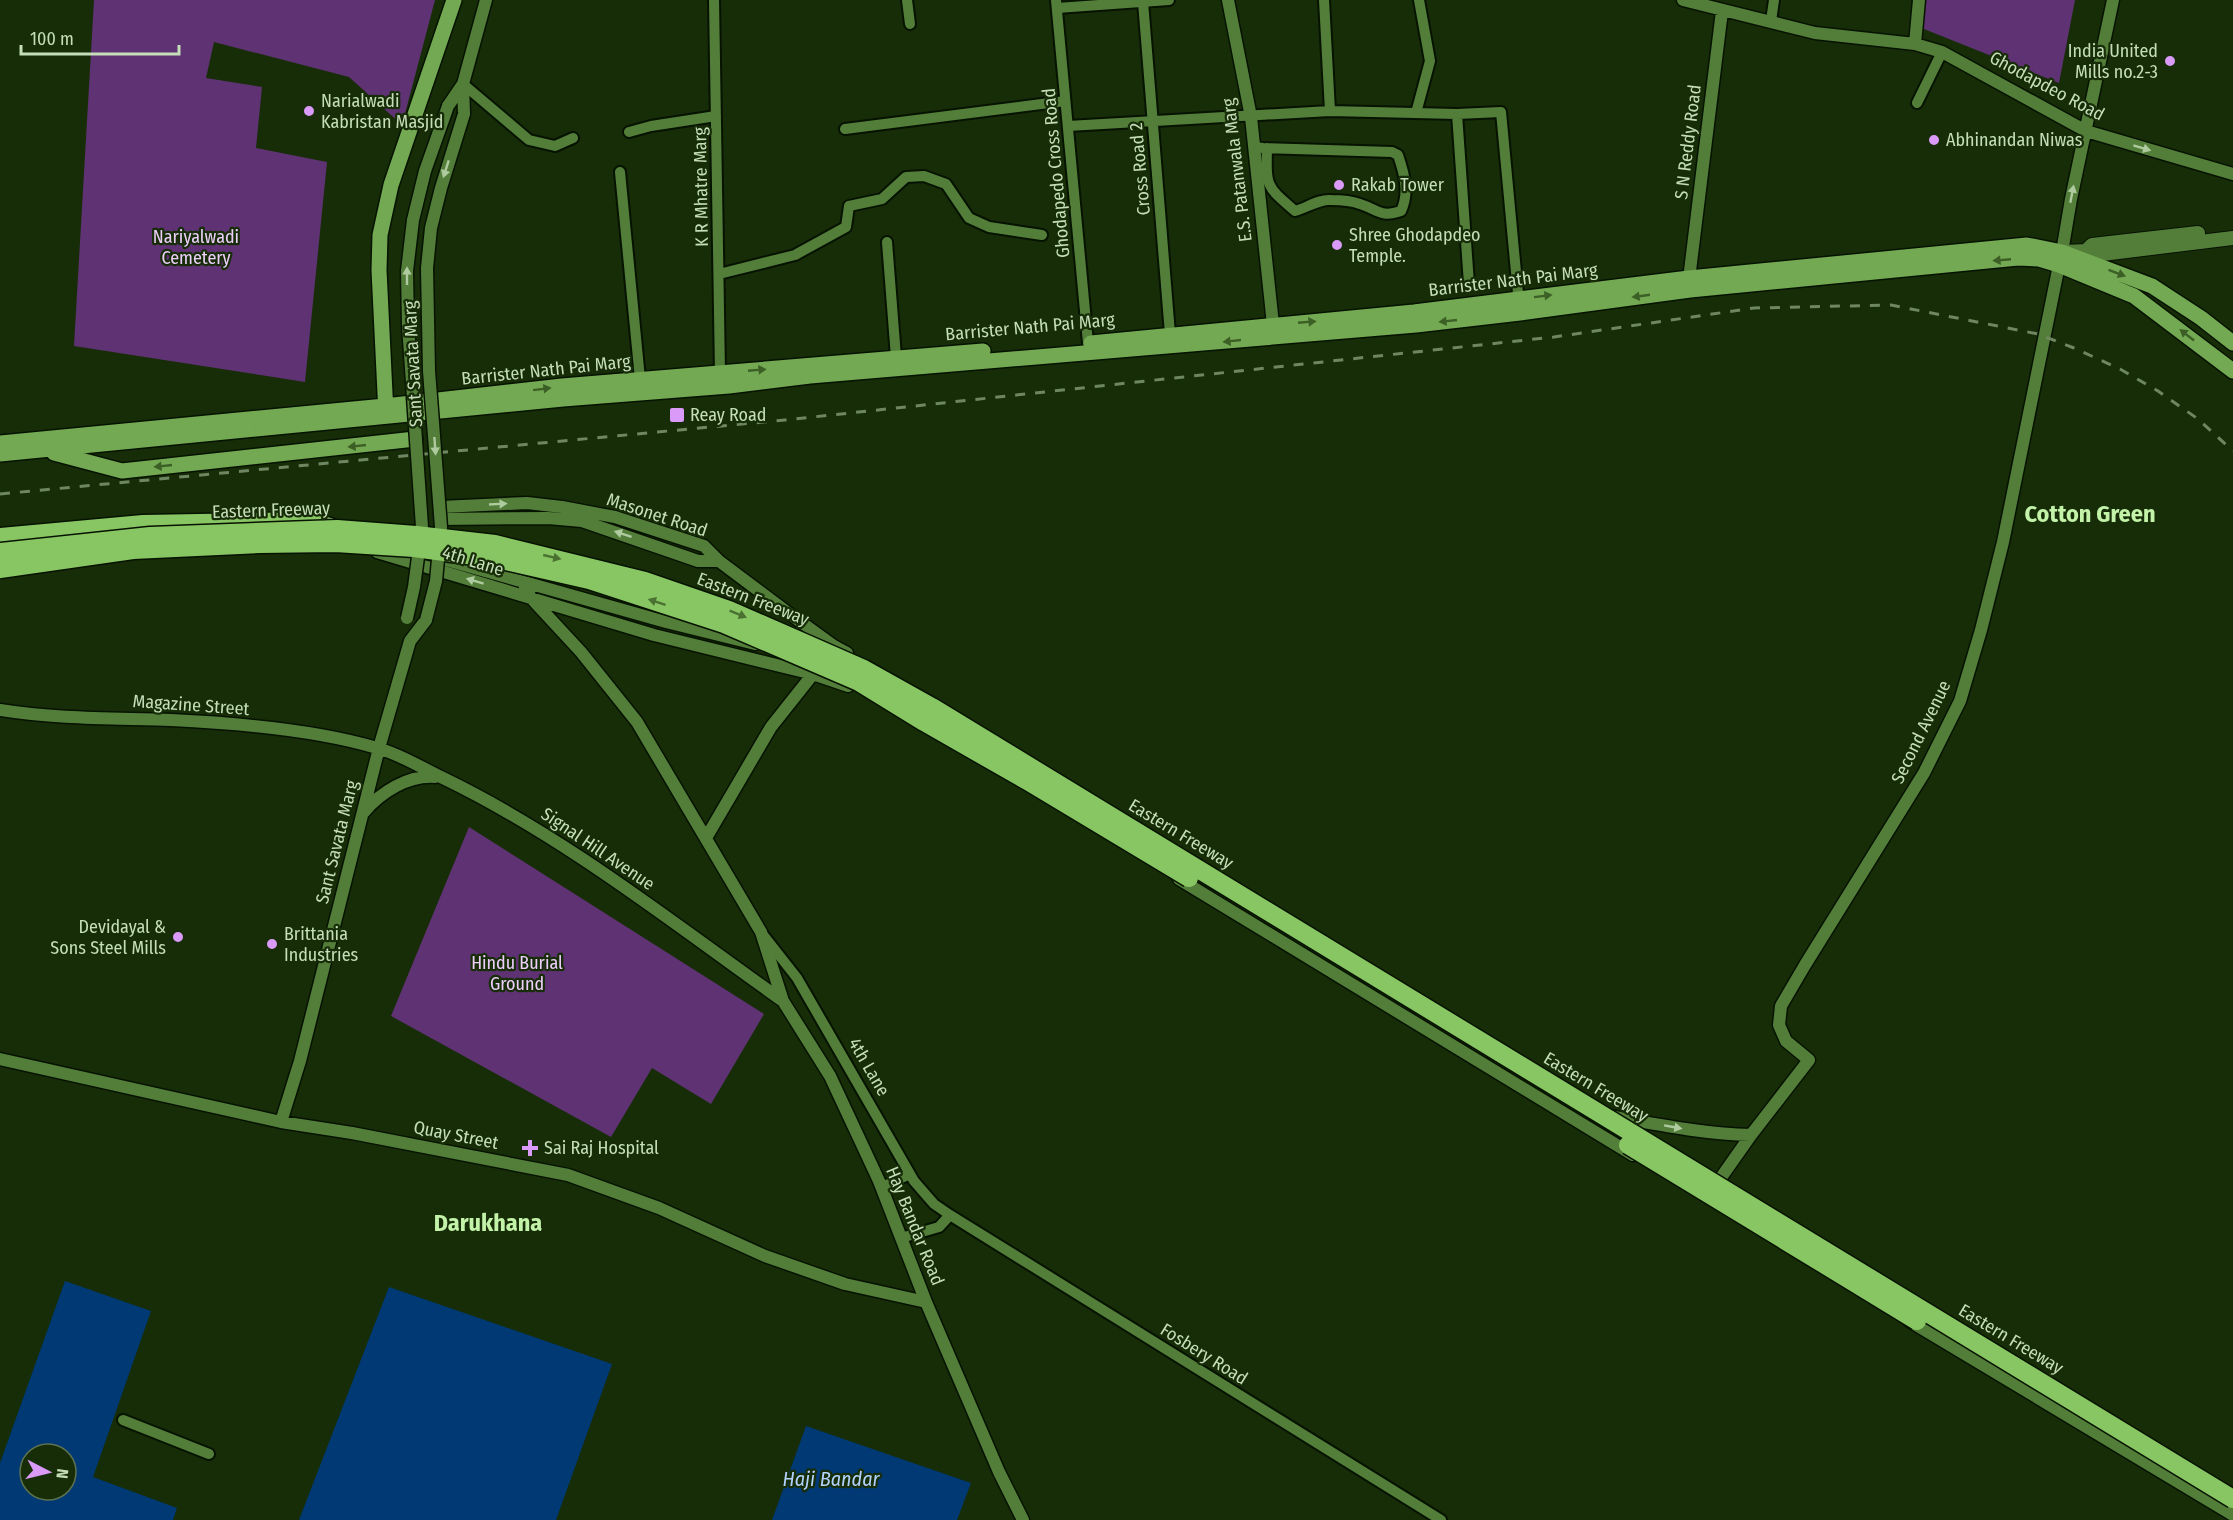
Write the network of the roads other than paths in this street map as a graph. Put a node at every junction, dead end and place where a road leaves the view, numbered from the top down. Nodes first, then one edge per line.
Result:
1 (454, 0) edge
2 (486, 0) edge
3 (714, 0) edge
4 (907, 0) edge
5 (1169, 0) edge
6 (1228, 0) edge
7 (1324, 0) edge
8 (1419, 0) edge
9 (1683, 0) edge
10 (1774, 0) edge
11 (1919, 0) edge
12 (2113, 0) edge
13 (1143, 2) junction
14 (1057, 4) edge
15 (1722, 11) junction
16 (1771, 21) junction
17 (910, 24) dead end
18 (1915, 44) junction
19 (1942, 52) junction
20 (463, 84) junction
21 (1065, 101) junction
22 (1917, 103) dead end
23 (1330, 111) junction
24 (1416, 113) junction
25 (1457, 114) junction
26 (716, 116) junction
27 (1251, 117) junction
28 (1153, 122) junction
29 (1068, 126) junction
30 (845, 129) dead end
31 (2086, 131) junction
32 (629, 132) dead end
33 (573, 138) dead end
34 (1261, 148) junction
35 (620, 172) dead end
36 (2233, 174) edge
37 (2233, 229) edge
38 (1042, 235) dead end
39 (2233, 238) edge
40 (887, 242) dead end
41 (2086, 251) junction
42 (2061, 258) junction
43 (719, 274) junction
44 (1469, 284) dead end
45 (1688, 284) junction
46 (1519, 306) junction
47 (1273, 331) junction
48 (1170, 334) junction
49 (1088, 343) junction
50 (2233, 343) edge
51 (1118, 345) junction
52 (896, 357) junction
53 (2233, 371) edge
54 (720, 373) junction
55 (640, 380) junction
56 (386, 411) junction
57 (416, 439) junction
58 (80, 441) junction
59 (0, 443) edge
60 (44, 450) junction
61 (0, 454) edge
62 (440, 513) junction
63 (337, 529) junction
64 (0, 537) edge
65 (0, 546) edge
66 (0, 552) edge
67 (0, 562) edge
68 (0, 569) edge
69 (523, 582) junction
70 (531, 598) junction
71 (410, 641) junction
72 (834, 646) junction
73 (813, 674) junction
74 (0, 710) edge
75 (379, 748) junction
76 (442, 778) junction
77 (363, 813) junction
78 (706, 838) junction
79 (761, 932) junction
80 (783, 1001) junction
81 (0, 1059) edge
82 (1615, 1117) junction
83 (281, 1122) junction
84 (1751, 1135) junction
85 (1602, 1136) junction
86 (910, 1174) junction
87 (1720, 1179) junction
88 (882, 1187) junction
89 (950, 1215) junction
90 (901, 1238) junction
91 (926, 1302) junction
92 (123, 1420) dead end
93 (209, 1454) dead end
94 (2233, 1493) edge
95 (2233, 1499) edge
96 (2233, 1513) edge
97 (1023, 1520) edge
98 (1441, 1520) edge

1 - 56 main road
2 - 20 street, Sant Savata Marg
3 - 26 street, K R Mhatre Marg
4 - 17 street
5 - 13 street
6 - 27 street, E.S. Patanwala Marg
7 - 23 street
8 - 24 street
9 - 15 street, Ghodapdeo Road
10 - 16 street
11 - 18 street
12 - 31 street
13 - 14 street
13 - 28 street, Cross Road 2
14 - 21 street, Ghodapedo Cross Road
15 - 16 street, Ghodapdeo Road
15 - 45 street, S N Reddy Road
16 - 18 street, Ghodapdeo Road
18 - 19 street, Ghodapdeo Road
19 - 22 street
19 - 31 street, Ghodapdeo Road
20 - 33 street
57 -> 20 street, Sant Savata Marg, bridge
20 -> 62 street, Sant Savata Marg, bridge
21 - 29 street, Ghodapedo Cross Road
21 - 30 street
23 - 24 street
23 - 27 street
24 - 25 street
25 - 44 street
25 - 46 street
26 - 32 street
26 - 43 street, K R Mhatre Marg
27 - 28 street
27 - 34 street, E.S. Patanwala Marg
28 - 29 street
28 - 48 street, Cross Road 2
29 - 49 street, Ghodapedo Cross Road
31 -> 36 street, Ghodapdeo Road
42 -> 31 street
34 - 34 street
34 - 47 street, E.S. Patanwala Marg
35 - 55 street
37 - 41 main road
38 - 43 street
39 - 41 main road
40 - 52 street
41 - 42 main road
42 - 45 main road, Barrister Nath Pai Marg
42 -> 50 main road
53 -> 42 main road
42 - 84 street, Second Avenue
43 - 54 street, K R Mhatre Marg
45 - 46 main road, Barrister Nath Pai Marg
46 - 47 main road, Barrister Nath Pai Marg
47 - 48 main road, Barrister Nath Pai Marg
47 -> 51 main road, Barrister Nath Pai Marg
48 - 51 main road, Barrister Nath Pai Marg
49 - 51 main road, Barrister Nath Pai Marg
49 - 52 main road, Barrister Nath Pai Marg
51 - 56 main road, Barrister Nath Pai Marg
54 -> 52 main road, Barrister Nath Pai Marg
54 - 55 main road, Barrister Nath Pai Marg
56 -> 55 main road, Barrister Nath Pai Marg
56 - 58 main road, Barrister Nath Pai Marg
57 -> 60 main road
57 - 71 street, Sant Savata Marg, bridge
58 - 59 main road, Barrister Nath Pai Marg
58 - 60 main road, Barrister Nath Pai Marg
60 - 61 main road, Barrister Nath Pai Marg
62 - 71 street, Sant Savata Marg, bridge
62 - 72 street, Masonet Road
63 - 64 highway, bridge
63 - 66 highway, Eastern Freeway, bridge
63 -> 95 highway, Eastern Freeway, bridge
65 - 69 street
70 -> 67 street, 4th Lane
96 -> 68 highway, Eastern Freeway, bridge
69 - 70 street
69 - 72 street
70 - 73 street
70 - 78 street, 4th Lane
71 - 75 street, Sant Savata Marg
72 - 73 street
72 - 82 street, Masonet Road
73 - 78 street
73 - 85 street
74 - 75 street, Magazine Street
75 - 76 street, Signal Hill Avenue
75 - 77 street, Sant Savata Marg
76 - 77 street
76 - 80 street, Signal Hill Avenue
77 - 83 street, Sant Savata Marg
78 - 79 street, 4th Lane
79 - 80 street, 4th Lane
79 - 86 street, 4th Lane
80 - 88 street, Hay Bandar Road
81 - 83 street, Quay Street
82 -> 84 street
82 - 85 street
82 - 87 street, Masonet Road
83 - 91 street, Quay Street
84 - 87 street, Second Avenue
85 - 96 street
86 - 88 street
86 - 89 street, 4th Lane
87 - 94 street, Masonet Road
88 - 90 street, Hay Bandar Road
89 - 90 street
89 - 98 street, Fosbery Road
90 - 91 street, Hay Bandar Road
91 - 97 street, Hay Bandar Road
92 - 93 street

